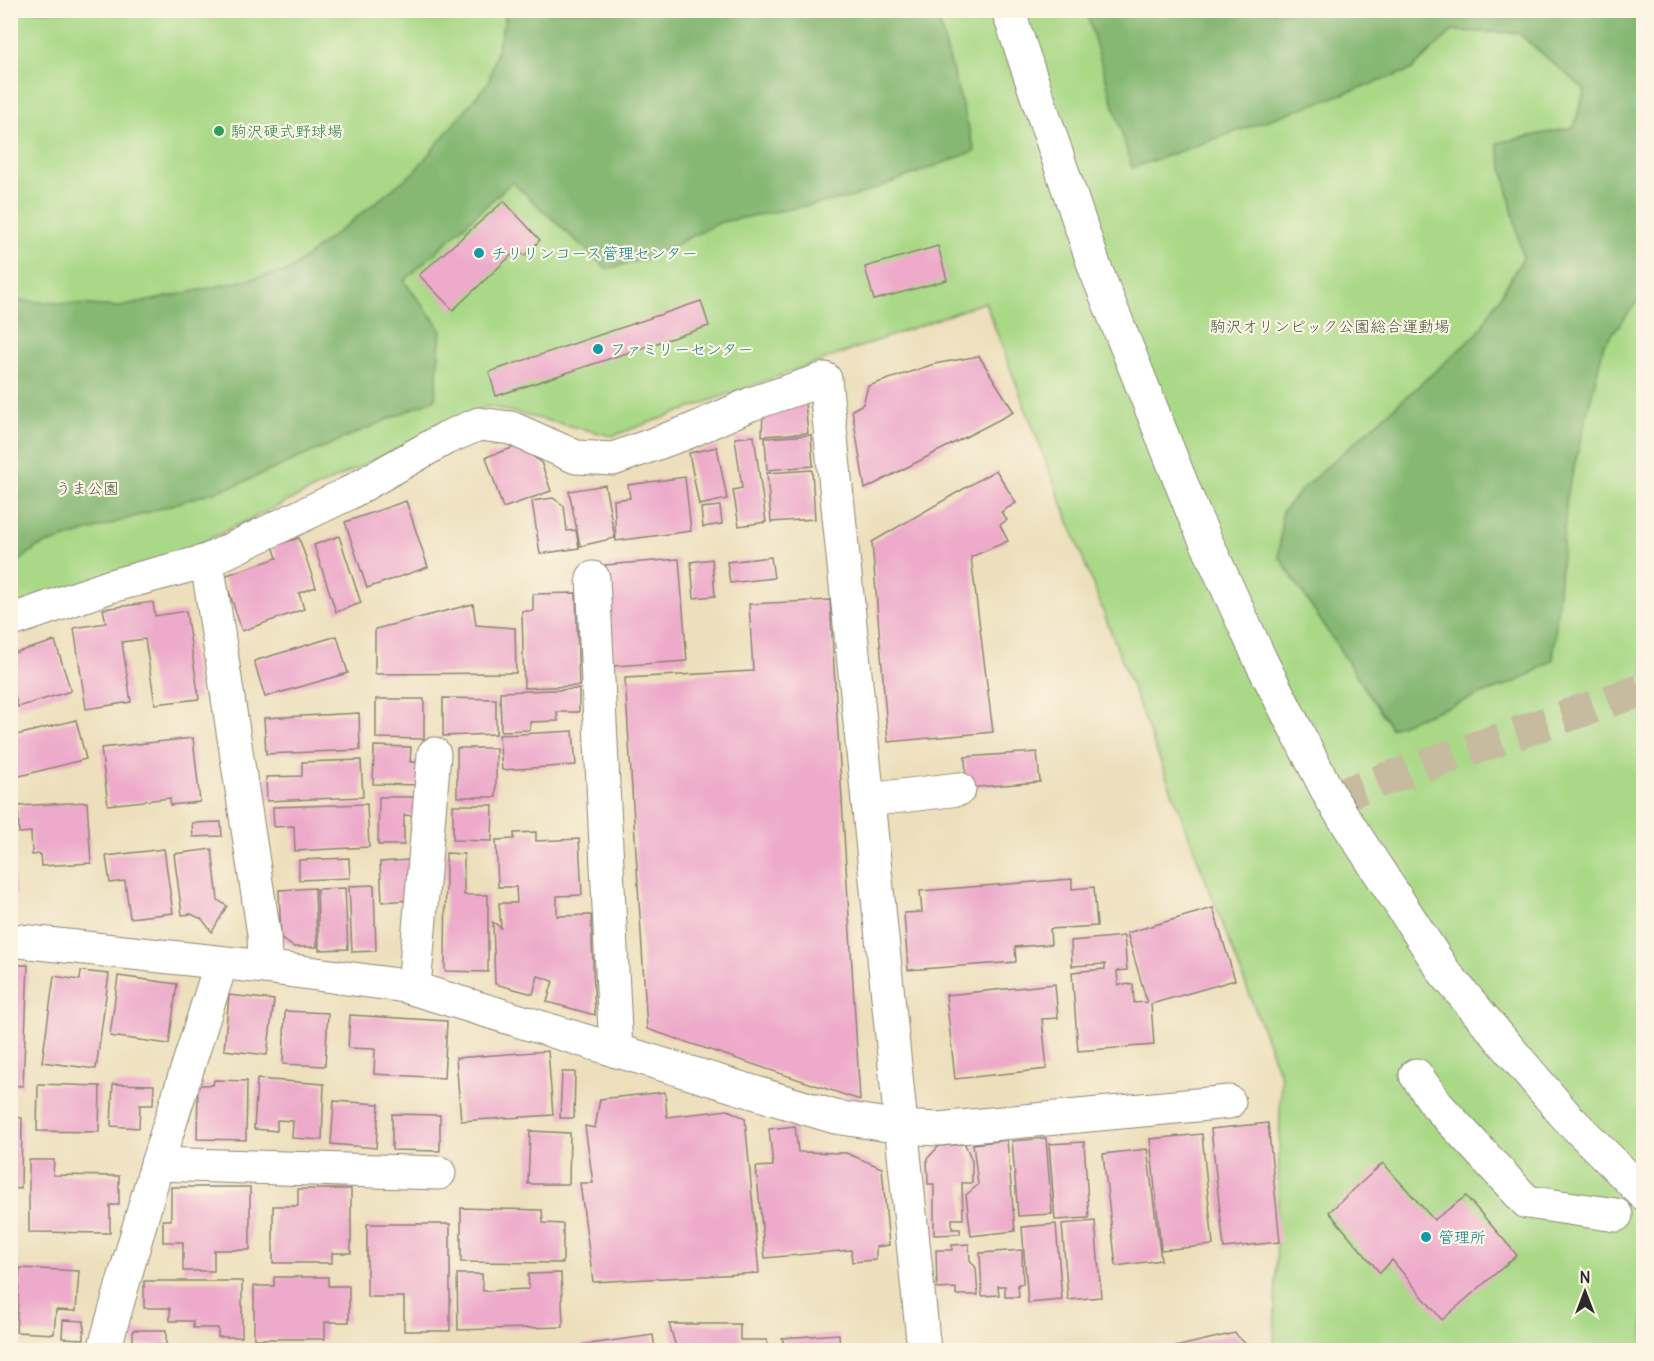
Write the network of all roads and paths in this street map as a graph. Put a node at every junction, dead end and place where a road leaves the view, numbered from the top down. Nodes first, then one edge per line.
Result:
1 (1008, 10) edge
2 (207, 561) junction
3 (593, 578) dead end
4 (10, 621) edge
5 (434, 754) dead end
6 (959, 789) dead end
7 (868, 800) junction
8 (10, 940) edge
9 (221, 963) junction
10 (265, 967) junction
11 (414, 988) junction
12 (616, 1051) junction
13 (1416, 1075) dead end
14 (1229, 1102) dead end
15 (901, 1127) junction
16 (157, 1164) junction
17 (439, 1173) dead end
18 (1644, 1194) edge
19 (1616, 1215) dead end
20 (104, 1350) edge
21 (924, 1350) edge

1 - 18 street
2 - 4 street
2 - 7 street
2 - 10 street
3 - 12 street
5 - 11 street
6 - 7 street
7 - 15 street
8 - 9 street
9 - 10 street
9 - 16 street
10 - 11 street
11 - 12 street
12 - 15 street
13 - 19 street
14 - 15 street
15 - 21 street
16 - 17 street
16 - 20 street

